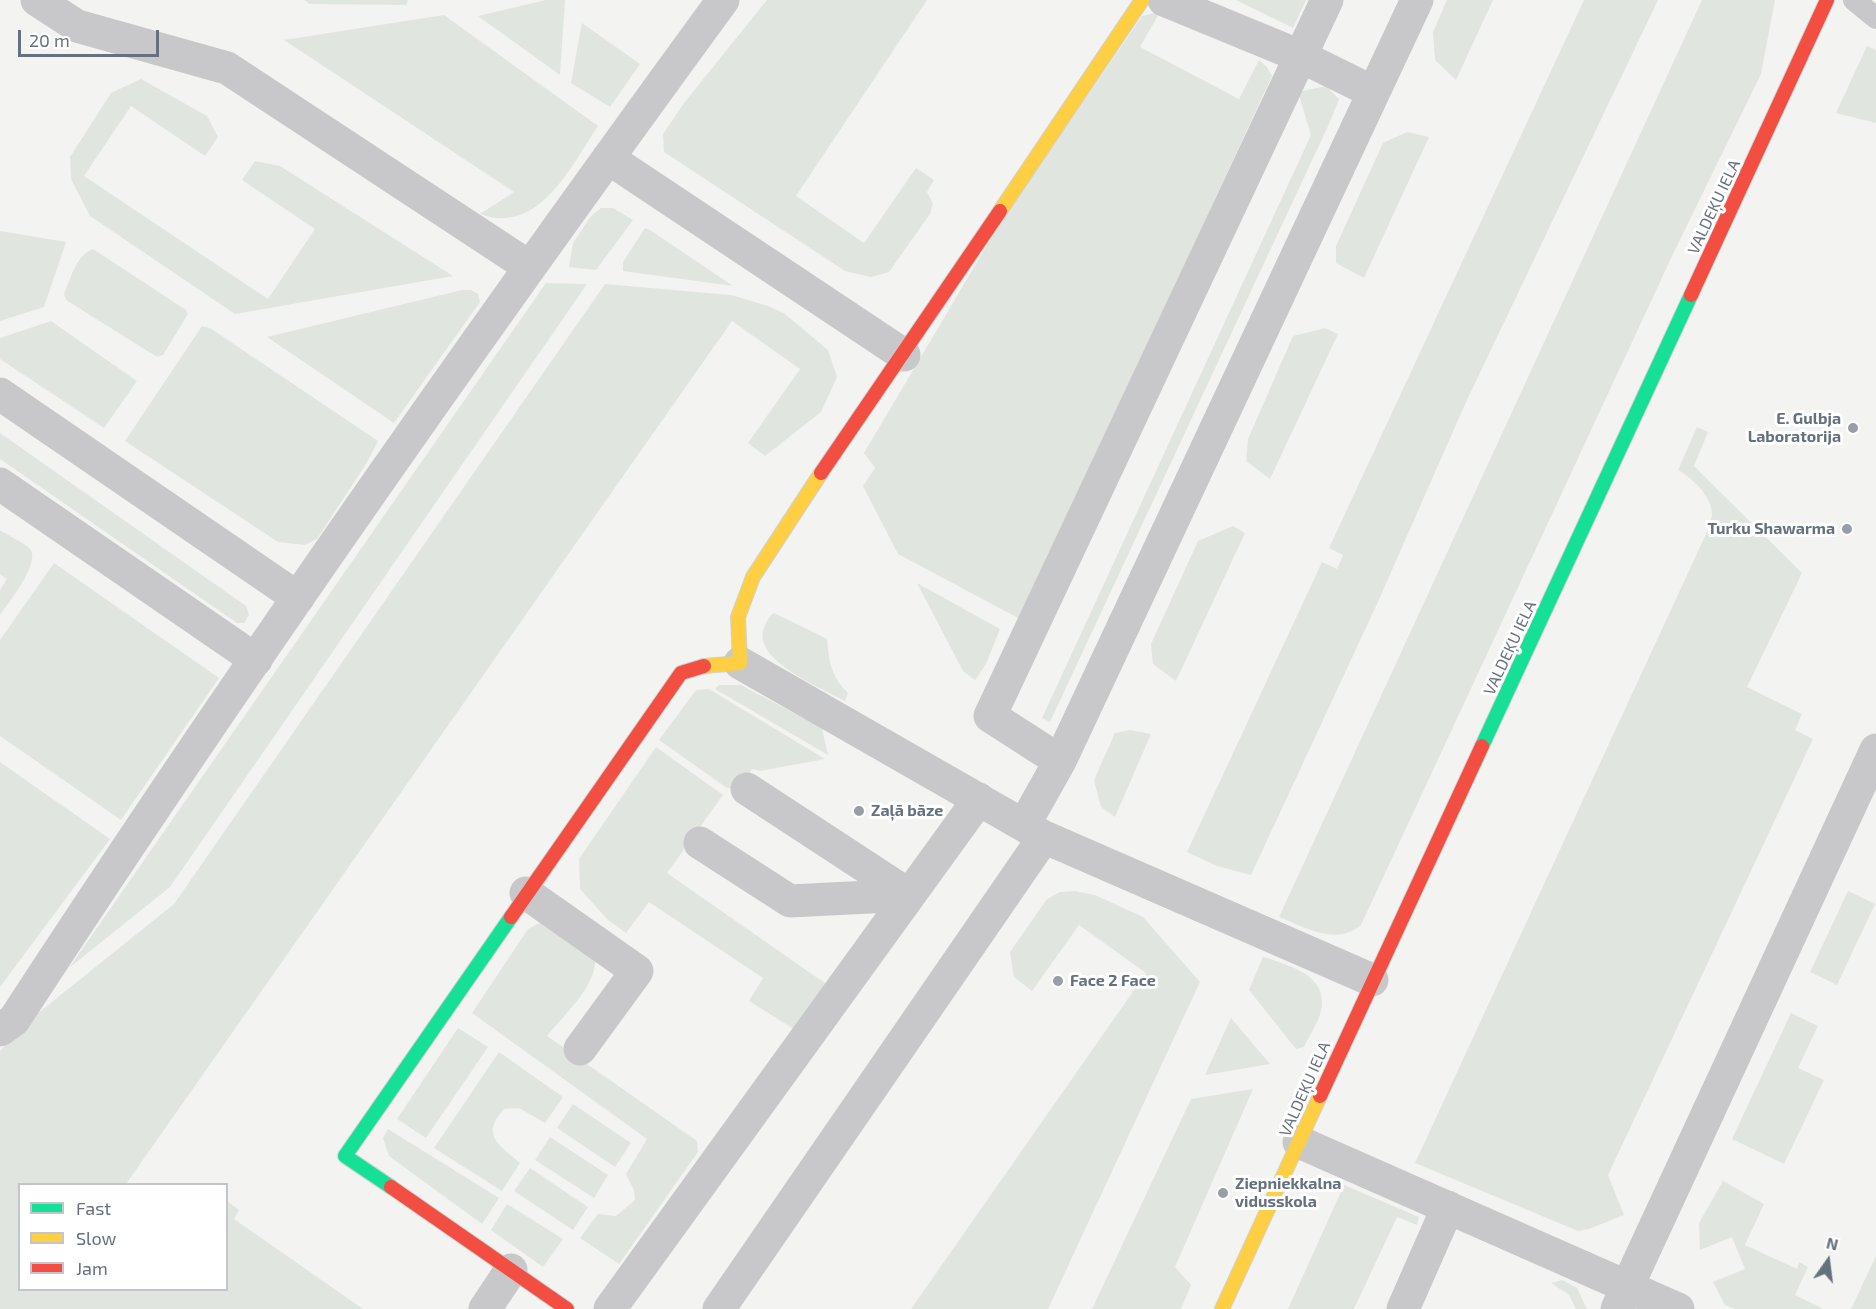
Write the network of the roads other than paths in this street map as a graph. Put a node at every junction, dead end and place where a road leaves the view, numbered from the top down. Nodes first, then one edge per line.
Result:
1 (37, 0) edge
2 (723, 0) edge
3 (1142, 0) edge
4 (1164, 0) edge
5 (1327, 0) edge
6 (1417, 0) edge
7 (1827, 0) edge
8 (1854, 0) edge
9 (1876, 18) edge
10 (1300, 56) junction
11 (1373, 92) junction
12 (608, 158) junction
13 (528, 266) junction
14 (904, 355) junction
15 (0, 394) edge
16 (0, 484) edge
17 (298, 598) junction
18 (256, 660) junction
19 (740, 663) junction
20 (1876, 750) edge
21 (1060, 761) junction
22 (747, 789) dead end
23 (979, 799) junction
24 (1034, 831) junction
25 (700, 843) dead end
26 (526, 893) junction
27 (909, 895) junction
28 (1372, 980) junction
29 (0, 1030) edge
30 (580, 1049) dead end
31 (1299, 1142) junction
32 (1448, 1207) junction
33 (511, 1270) junction
34 (1623, 1297) edge
35 (485, 1309) edge
36 (567, 1309) edge
37 (610, 1309) edge
38 (719, 1309) edge
39 (1222, 1309) edge
40 (1403, 1309) edge
41 (1677, 1309) edge

1 - 13 street
2 - 12 street
3 - 14 street
4 - 10 street
5 - 10 street
6 - 11 street
7 - 28 street, VALDEĶU IELA
8 - 9 lane
10 - 11 street
10 - 21 street
11 - 21 street
12 - 13 street
12 - 14 street
13 - 17 street
14 - 19 street
15 - 17 street
16 - 18 street
17 - 18 street
18 - 29 street
19 - 23 street
19 - 26 street
20 - 34 street
21 - 24 street
22 - 27 street
23 - 24 street
23 - 27 street
24 - 28 street
24 - 38 street
25 - 27 street
26 - 30 street
26 - 33 street
27 - 37 street
28 - 31 street, VALDEĶU IELA
31 - 32 street
31 - 39 street, VALDEĶU IELA
32 - 34 street
32 - 40 street
33 - 35 street
33 - 36 street
34 - 41 street

